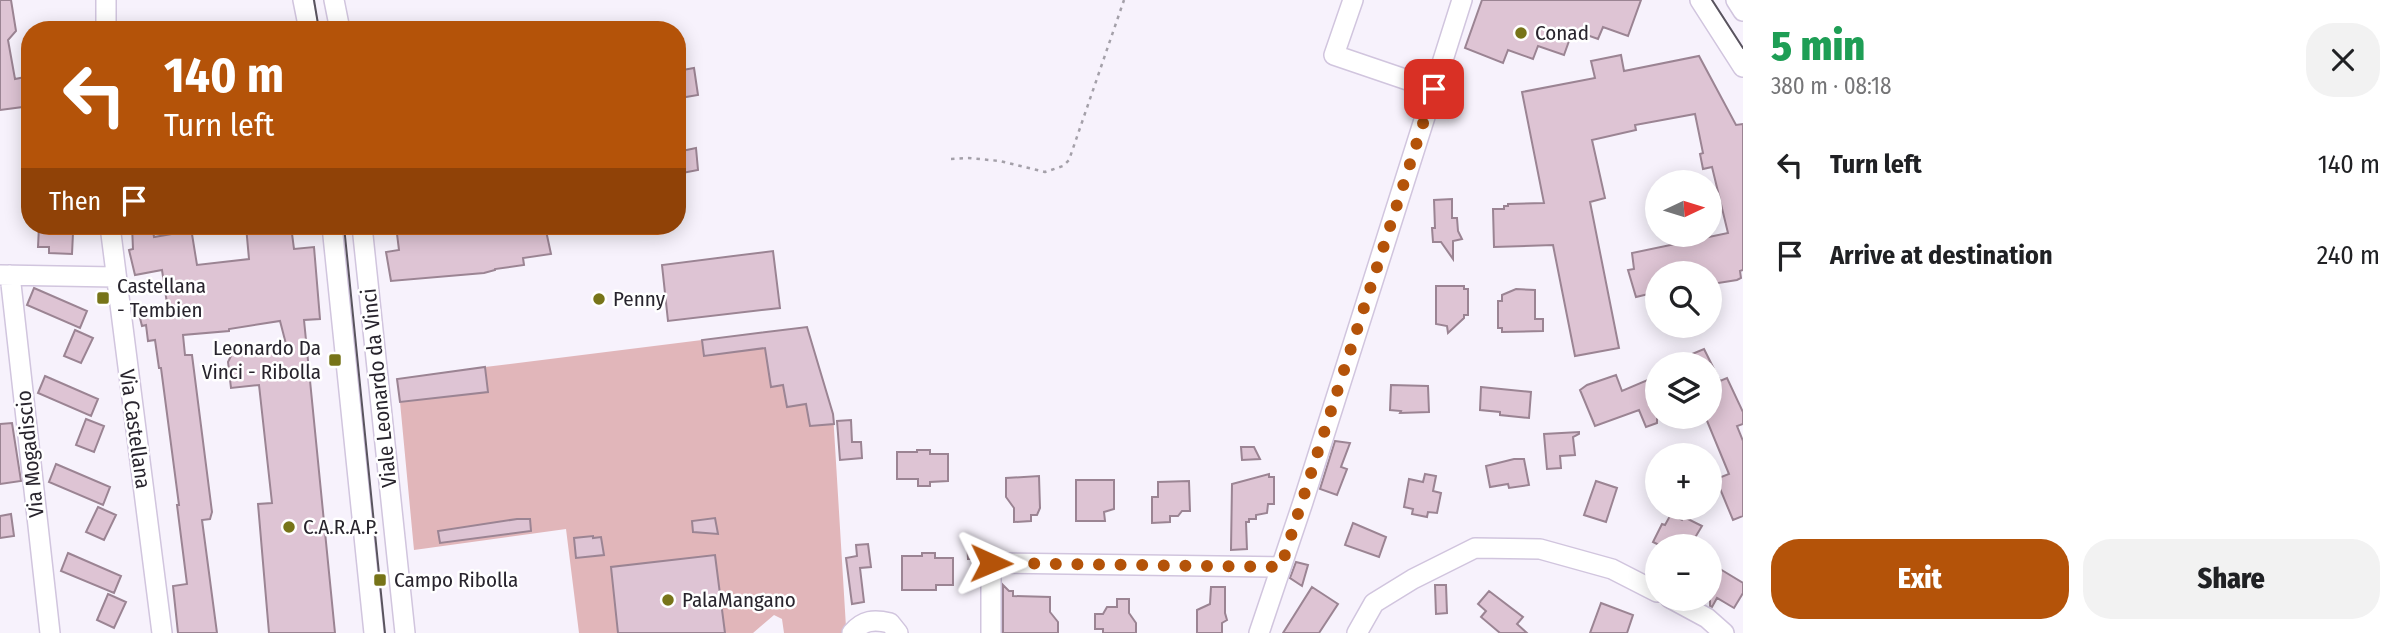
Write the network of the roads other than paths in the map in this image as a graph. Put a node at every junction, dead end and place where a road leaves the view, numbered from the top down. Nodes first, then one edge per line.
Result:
1 (106, 0) edge
2 (303, 0) edge
3 (334, 0) edge
4 (1353, 0) edge
5 (1462, 0) edge
6 (1700, 0) edge
7 (1736, 0) edge
8 (1743, 12) edge
9 (106, 21) edge
10 (307, 21) edge
11 (338, 21) edge
12 (1743, 67) edge
13 (1434, 89) junction
14 (111, 235) edge
15 (333, 235) edge
16 (363, 235) edge
17 (5, 275) edge
18 (115, 277) junction
19 (1281, 567) junction
20 (1645, 586) edge
21 (1694, 611) edge
22 (50, 633) edge
23 (162, 633) edge
24 (374, 633) edge
25 (405, 633) edge
26 (852, 633) edge
27 (898, 633) edge
28 (991, 633) edge
29 (1259, 633) edge
30 (1357, 633) edge
31 (1724, 633) edge

1 - 9 street
2 - 10 street
3 - 11 street
4 - 13 street
5 - 13 street
6 - 12 street
7 - 8 street
13 - 19 street
14 - 18 street, Via Castellana
15 - 24 street, Viale Leonardo da Vinci
16 - 25 street, Viale Leonardo da Vinci
17 - 18 street
17 - 22 street, Via Mogadiscio
18 - 23 street, Via Castellana
19 - 28 street
19 - 29 street
20 - 30 street
21 - 31 street
26 - 27 street

